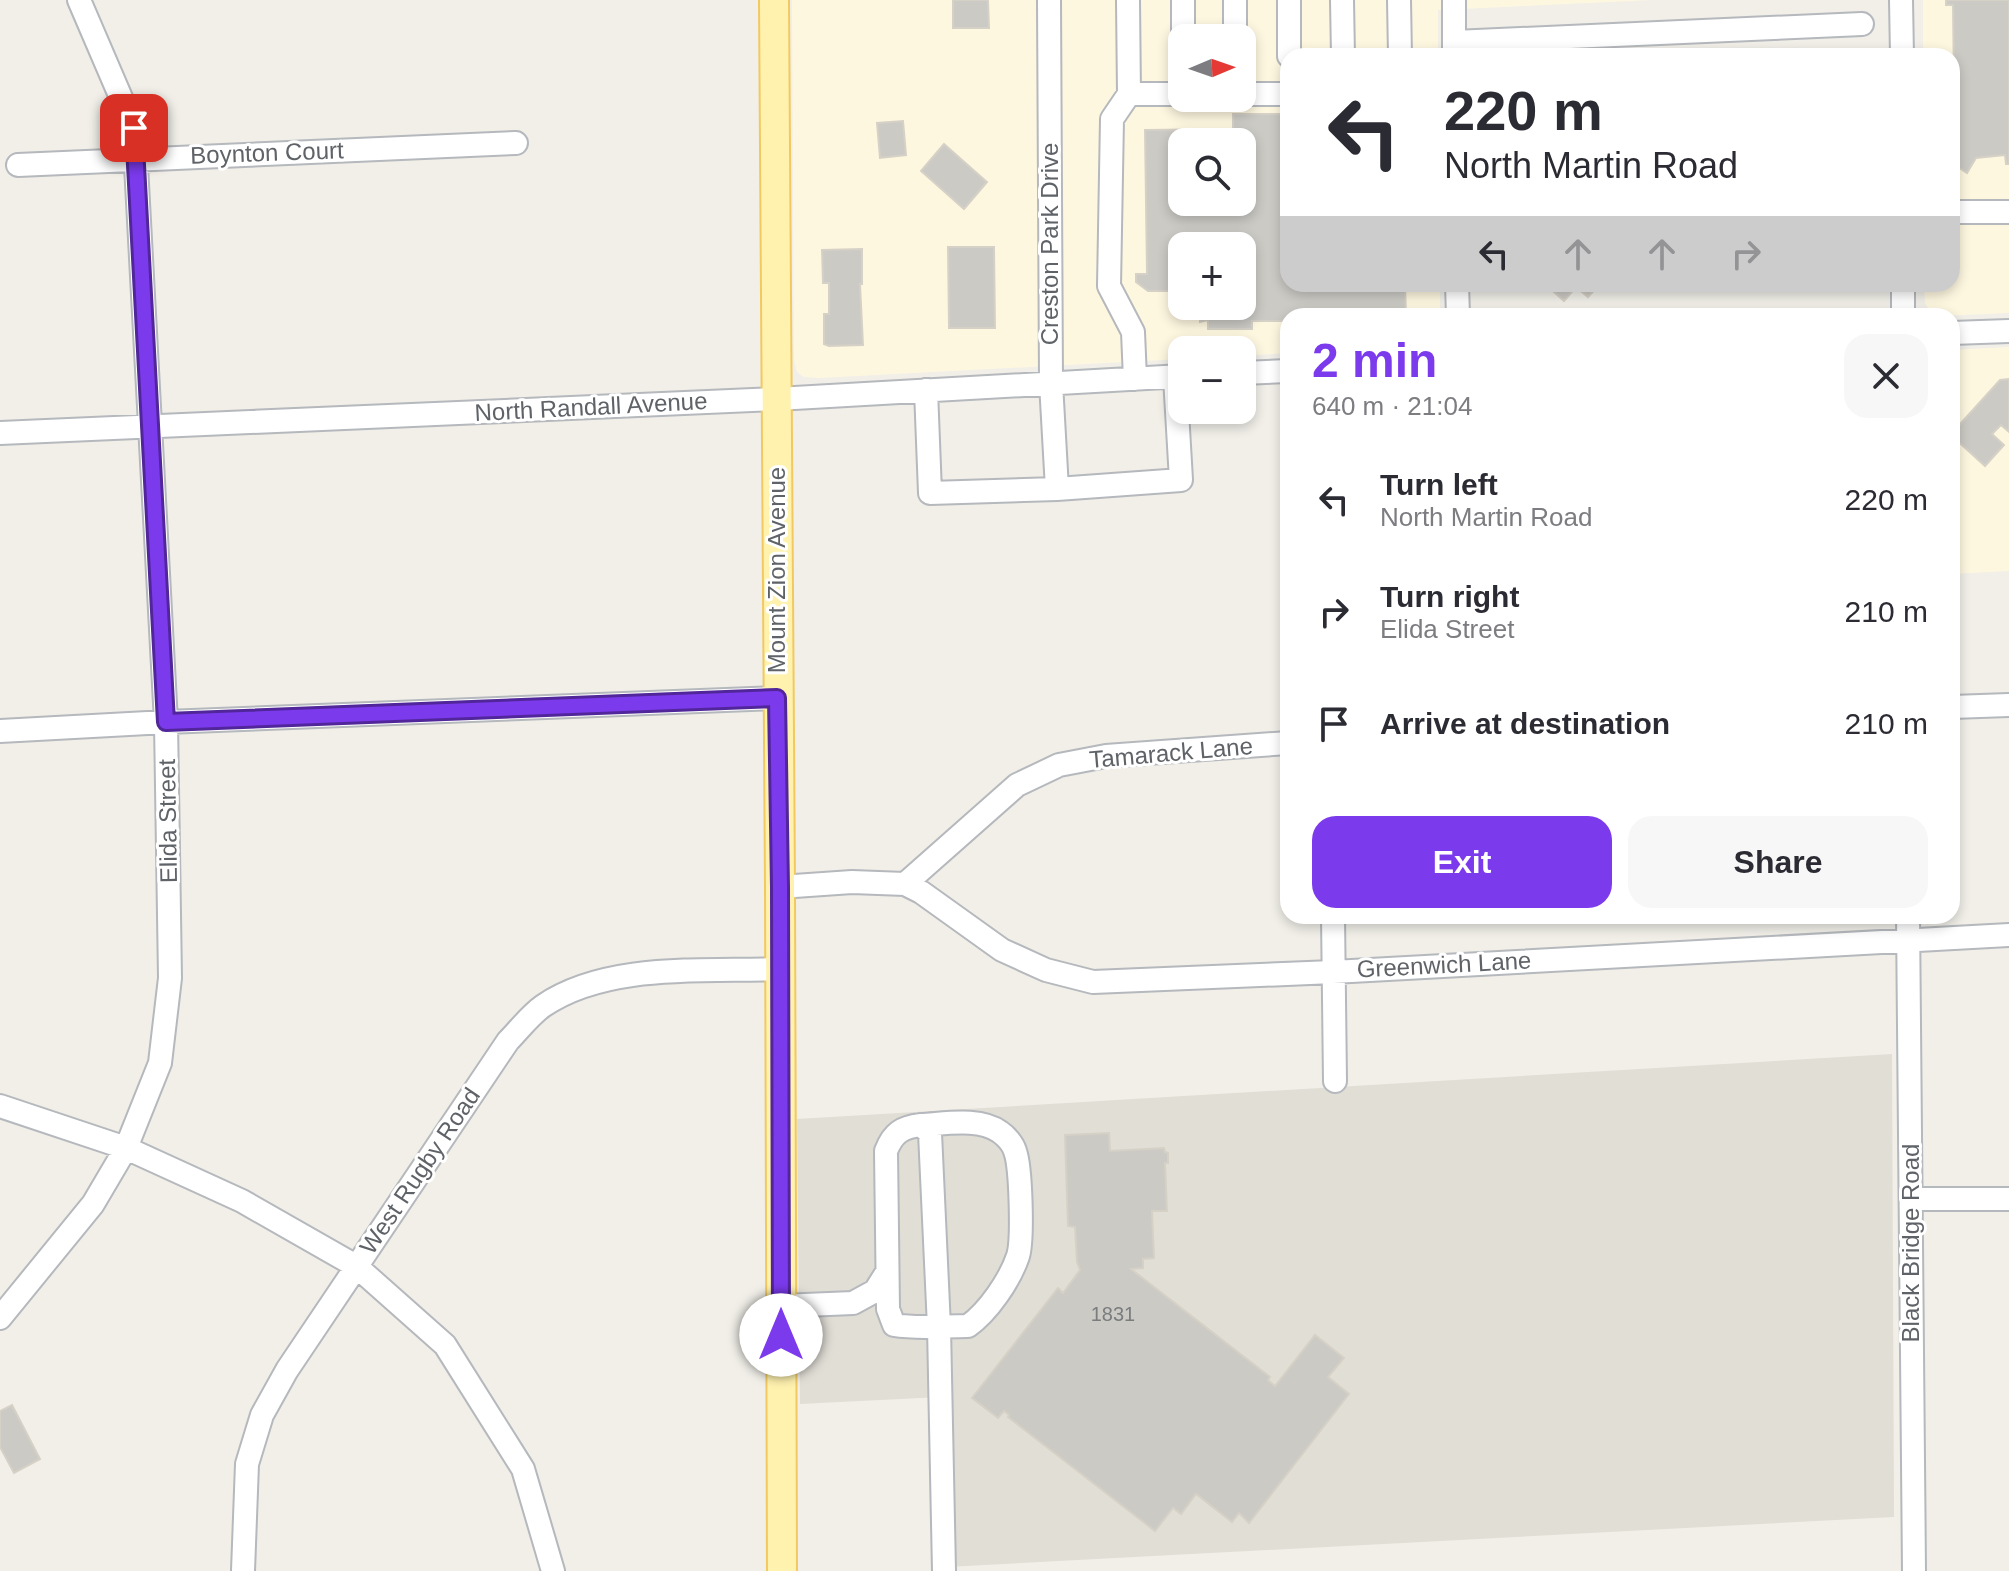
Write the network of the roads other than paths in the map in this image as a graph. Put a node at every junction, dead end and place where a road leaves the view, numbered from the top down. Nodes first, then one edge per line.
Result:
1 (79, 0) edge
2 (774, 0) edge
3 (1049, 0) edge
4 (1128, 0) edge
5 (1183, 0) edge
6 (1235, 0) edge
7 (1289, 0) edge
8 (1342, 0) edge
9 (1399, 0) edge
10 (1454, 0) edge
11 (1901, 0) edge
12 (1183, 24) edge
13 (1235, 24) edge
14 (1862, 24) dead end
15 (1289, 48) edge
16 (1343, 48) edge
17 (1400, 48) edge
18 (1454, 48) edge
19 (1470, 48) edge
20 (1902, 48) edge
21 (1129, 94) junction
22 (1168, 94) edge
23 (1256, 94) edge
24 (1280, 94) edge
25 (516, 143) dead end
26 (136, 159) junction
27 (18, 165) dead end
28 (1960, 212) edge
29 (2009, 212) edge
30 (2009, 331) edge
31 (1960, 333) edge
32 (1280, 371) edge
33 (1256, 372) edge
34 (1168, 377) edge
35 (1135, 379) junction
36 (1051, 383) junction
37 (926, 390) junction
38 (777, 399) junction
39 (1180, 424) edge
40 (150, 427) junction
41 (0, 433) edge
42 (1057, 489) junction
43 (777, 698) junction
44 (2009, 705) edge
45 (1960, 707) edge
46 (166, 722) junction
47 (0, 731) edge
48 (1280, 744) edge
49 (905, 884) junction
50 (780, 887) junction
51 (1333, 924) edge
52 (1908, 924) edge
53 (2009, 935) edge
54 (1908, 940) junction
55 (780, 969) junction
56 (1333, 972) junction
57 (1335, 1081) dead end
58 (0, 1106) edge
59 (921, 1125) junction
60 (126, 1148) junction
61 (1911, 1199) junction
62 (2009, 1199) edge
63 (356, 1266) junction
64 (887, 1272) junction
65 (781, 1306) junction
66 (0, 1318) edge
67 (939, 1327) junction
68 (243, 1571) edge
69 (553, 1571) edge
70 (782, 1571) edge
71 (944, 1571) edge
72 (1914, 1571) edge

1 - 26 street, Elida Street
2 - 38 main road, Mount Zion Avenue
3 - 36 street, Creston Park Drive
4 - 21 street
5 - 12 street
6 - 13 street
7 - 15 street
8 - 16 street
9 - 17 street
10 - 18 street
11 - 20 street
14 - 19 street
21 - 22 street
21 - 35 street
23 - 24 street
25 - 26 street, Boynton Court
26 - 27 street, Boynton Court
26 - 40 street, Elida Street
28 - 29 street
30 - 31 street
32 - 33 street
34 - 35 street, North Randall Avenue
35 - 36 street, North Randall Avenue
36 - 37 street, North Randall Avenue
36 - 42 street, Creston Park Drive
37 - 38 street, North Randall Avenue
37 - 42 street
38 - 40 street, North Randall Avenue
38 - 43 main road, Mount Zion Avenue
39 - 42 street
40 - 41 street, North Randall Avenue
40 - 46 street, Elida Street
43 - 46 street
43 - 50 main road, Mount Zion Avenue
44 - 45 street
46 - 47 street
46 - 60 street, Elida Street
48 - 49 street, Tamarack Lane
49 - 50 street
49 - 56 street, Greenwich Lane
50 - 55 main road, Mount Zion Avenue
51 - 56 street
52 - 54 street, Black Bridge Road
53 - 54 street, Greenwich Lane
54 - 56 street, Greenwich Lane
54 - 61 street, Black Bridge Road
55 - 63 street, West Rugby Road
55 - 65 main road, Mount Zion Avenue
56 - 57 street
58 - 60 street
59 - 64 street
59 - 67 street
59 - 67 street
60 - 63 street
60 - 66 street, Elida Street
61 - 62 street
61 - 72 street, Black Bridge Road
63 - 68 street, West Rugby Road
63 - 69 street
64 - 65 street
64 - 67 street
65 - 70 main road, Mount Zion Avenue
67 - 71 street

